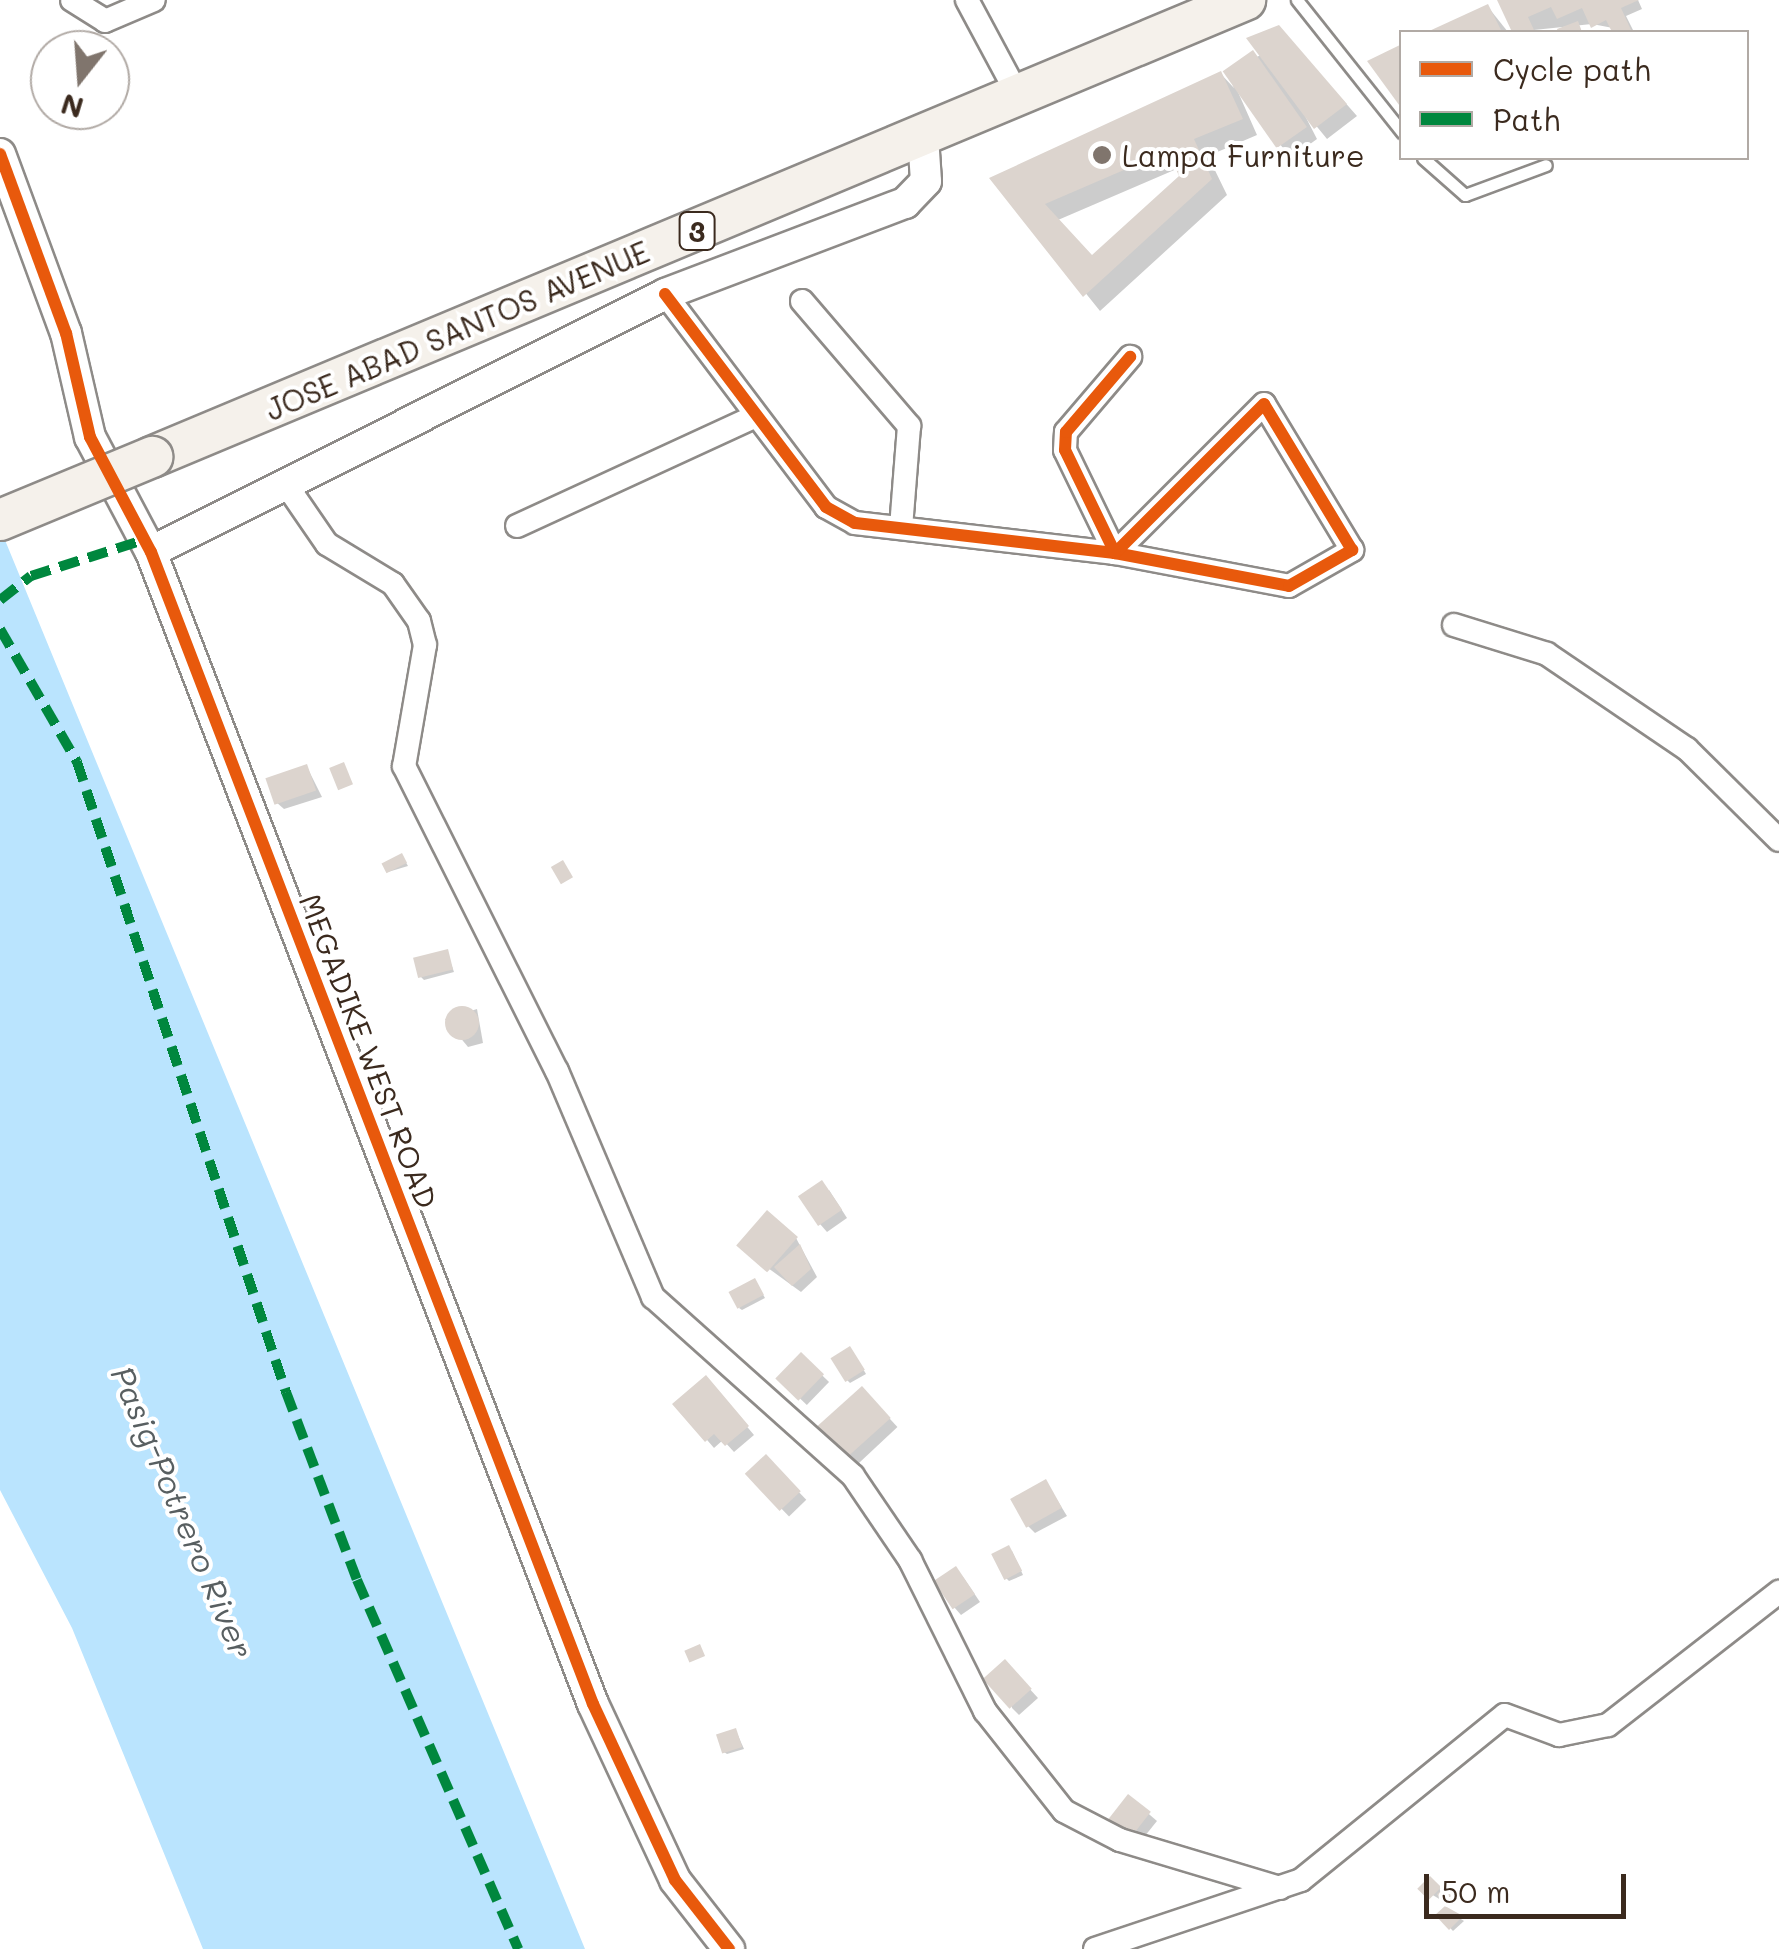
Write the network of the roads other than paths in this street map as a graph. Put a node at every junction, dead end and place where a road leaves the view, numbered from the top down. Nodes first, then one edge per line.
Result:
1 (72, 0) edge
2 (154, 0) edge
3 (968, 0) edge
4 (1245, 0) edge
5 (1297, 0) edge
6 (1019, 97) junction
7 (1399, 128) edge
8 (923, 137) junction
9 (0, 154) edge
10 (1425, 160) edge
11 (1546, 165) dead end
12 (666, 294) junction
13 (802, 301) dead end
14 (1130, 357) dead end
15 (756, 416) junction
16 (285, 483) junction
17 (0, 520) edge
18 (517, 526) dead end
19 (901, 528) junction
20 (151, 552) junction
21 (1116, 553) junction
22 (1454, 625) dead end
23 (1779, 840) edge
24 (1779, 1592) edge
25 (1280, 1888) junction
26 (729, 1949) edge
27 (1095, 1949) edge

1 - 2 street
3 - 6 street
4 - 6 highway, JOSE ABAD SANTOS AVENUE / 3
5 - 7 lane
6 - 8 highway, JOSE ABAD SANTOS AVENUE / 3
8 - 12 street
8 - 17 highway, JOSE ABAD SANTOS AVENUE / 3, bridge
9 - 20 street, MEGADIKE WEST ROAD
10 - 11 lane
12 - 15 street
12 - 16 street
13 - 19 street
14 - 21 street
15 - 18 street
15 - 19 street
16 - 20 street
16 - 25 street
19 - 21 street
20 - 26 street, MEGADIKE WEST ROAD
21 - 21 street
22 - 23 street
24 - 25 street
25 - 27 street

